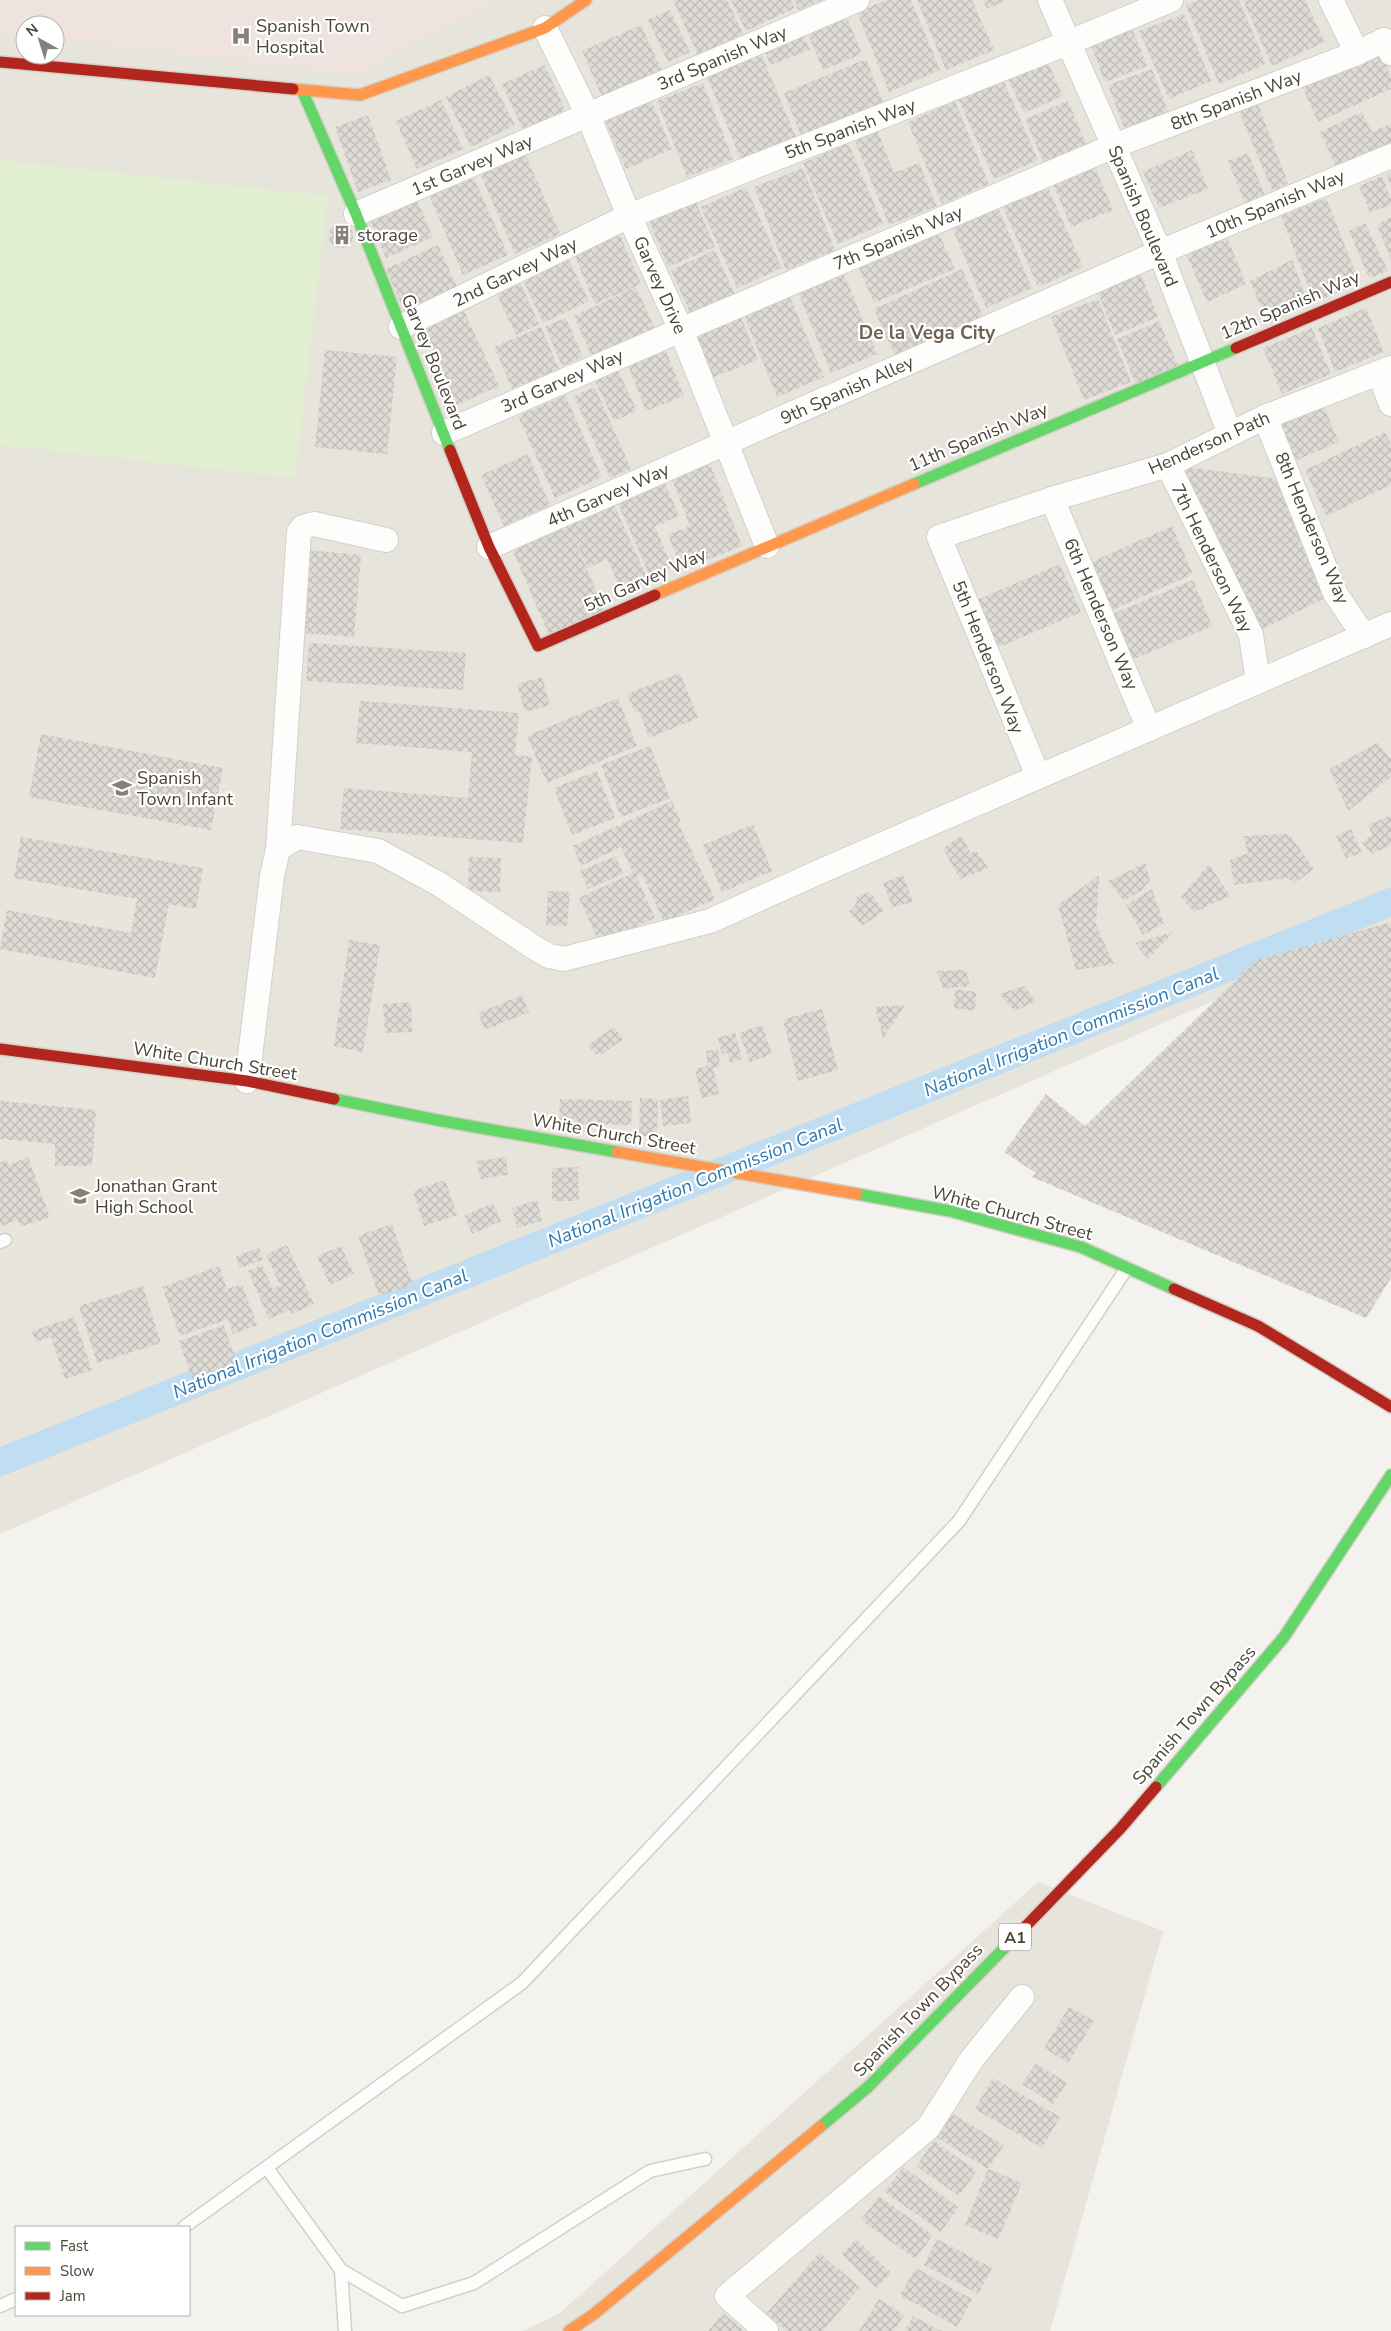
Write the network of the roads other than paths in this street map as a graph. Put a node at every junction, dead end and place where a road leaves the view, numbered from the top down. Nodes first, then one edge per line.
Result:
1 (586, 0) edge
2 (857, 0) edge
3 (1050, 0) edge
4 (1171, 0) edge
5 (1331, 0) edge
6 (545, 28) junction
7 (1070, 42) junction
8 (1357, 53) junction
9 (1391, 53) edge
10 (0, 62) edge
11 (302, 90) junction
12 (588, 115) junction
13 (1114, 146) junction
14 (1391, 156) edge
15 (356, 214) junction
16 (629, 216) junction
17 (1160, 252) junction
18 (1391, 282) edge
19 (402, 327) junction
20 (681, 330) junction
21 (1202, 361) junction
22 (1385, 371) edge
23 (1391, 404) edge
24 (1265, 417) junction
25 (444, 433) junction
26 (1230, 434) junction
27 (727, 442) junction
28 (1168, 465) junction
29 (1052, 499) junction
30 (939, 537) joint
31 (386, 540) dead end
32 (767, 546) junction
33 (489, 547) junction
34 (1391, 624) edge
35 (1364, 636) junction
36 (538, 646) joint
37 (1258, 681) junction
38 (1149, 729) junction
39 (1038, 776) junction
40 (278, 850) junction
41 (0, 1049) edge
42 (247, 1081) junction
43 (1127, 1268) junction
44 (1391, 1407) edge
45 (1391, 1475) edge
46 (1022, 1997) dead end
47 (705, 2159) dead end
48 (267, 2168) junction
49 (185, 2226) edge
50 (341, 2270) junction
51 (15, 2299) edge
52 (0, 2306) edge
53 (345, 2331) edge
54 (569, 2331) edge
55 (766, 2331) edge

1 - 6 street
2 - 12 street, 3rd Spanish Way
3 - 7 street, Spanish Boulevard
4 - 7 street, 5th Spanish Way
5 - 8 street
6 - 11 street
6 - 12 street, Garvey Drive
7 - 13 street, Spanish Boulevard
7 - 16 street, 5th Spanish Way
8 - 9 street, 8th Spanish Way
8 - 13 street, 8th Spanish Way
10 - 11 street
11 - 15 street, Garvey Boulevard
12 - 15 street, 1st Garvey Way
12 - 16 street, Garvey Drive
13 - 17 street, Spanish Boulevard
13 - 20 street, 7th Spanish Way
14 - 17 street, 10th Spanish Way
15 - 19 street, Garvey Boulevard
16 - 19 street, 2nd Garvey Way
16 - 20 street, Garvey Drive
17 - 21 street, Spanish Boulevard
17 - 27 street, 9th Spanish Alley
18 - 21 street, 12th Spanish Way
19 - 25 street, Garvey Boulevard
20 - 25 street, 3rd Garvey Way
20 - 27 street, Garvey Drive
21 - 26 street, Spanish Boulevard
21 - 32 street, 11th Spanish Way
22 - 23 street
22 - 24 street, Henderson Path
24 - 26 street, Henderson Path
24 - 35 street, 8th Henderson Way
25 - 33 street, Garvey Boulevard
26 - 28 street, Henderson Path
27 - 32 street, Garvey Drive
27 - 33 street, 4th Garvey Way
28 - 29 street, Henderson Path
28 - 37 street, 7th Henderson Way
29 - 30 street, Henderson Path
29 - 38 street, 6th Henderson Way
30 - 39 street, 5th Henderson Way
31 - 40 street
32 - 36 street, 5th Garvey Way
33 - 36 street, Garvey Boulevard
34 - 35 street
35 - 37 street
37 - 38 street
38 - 39 street
39 - 40 street
40 - 42 street
41 - 42 street, White Church Street
42 - 43 street, White Church Street
43 - 44 street, White Church Street
43 - 48 lane
45 - 54 street, Spanish Town Bypass / A1
46 - 55 street
47 - 50 lane
48 - 49 lane
48 - 50 lane
50 - 53 lane
51 - 52 lane

